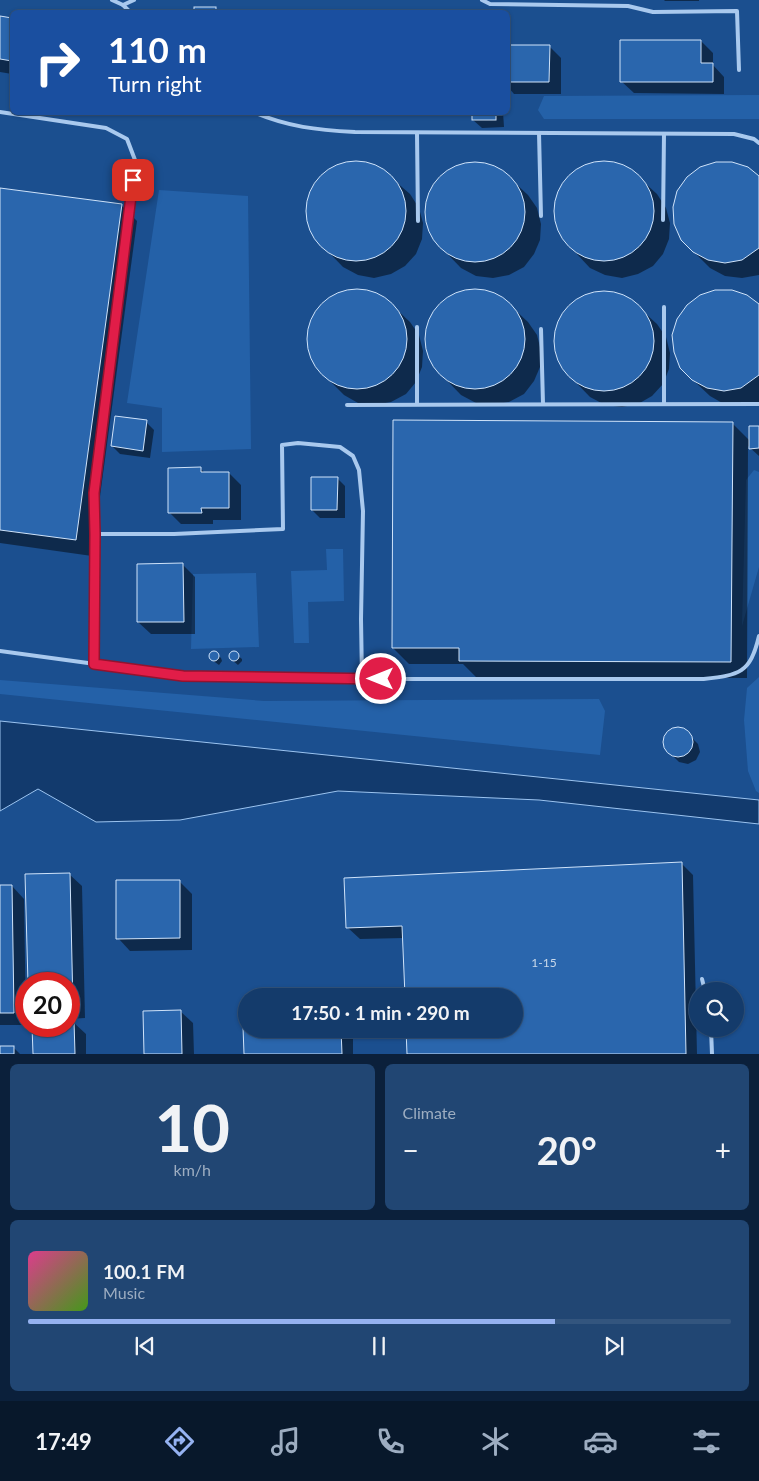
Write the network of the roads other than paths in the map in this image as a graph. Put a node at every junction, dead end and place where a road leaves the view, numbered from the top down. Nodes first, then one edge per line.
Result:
1 (112, 0) edge
2 (134, 0) edge
3 (482, 0) edge
4 (123, 5) junction
5 (128, 10) edge
6 (739, 70) dead end
7 (20, 115) edge
8 (260, 115) edge
9 (416, 133) junction
10 (538, 133) junction
11 (664, 134) junction
12 (759, 143) edge
13 (541, 216) dead end
14 (663, 220) dead end
15 (418, 221) dead end
16 (664, 307) dead end
17 (417, 327) dead end
18 (541, 329) dead end
19 (417, 404) junction
20 (543, 404) junction
21 (664, 404) junction
22 (759, 404) edge
23 (347, 405) dead end
24 (95, 534) junction
25 (759, 636) edge
26 (0, 651) edge
27 (94, 664) junction
28 (362, 679) junction
29 (702, 979) dead end
30 (703, 982) edge
31 (711, 1037) edge
32 (712, 1054) edge

1 - 4 lane
2 - 4 lane
3 - 6 lane
4 - 5 lane
7 - 24 lane
8 - 9 lane
9 - 10 lane
9 - 15 lane
10 - 11 lane
10 - 13 lane
11 - 12 lane
11 - 14 lane
16 - 21 lane
17 - 19 lane
18 - 20 lane
19 - 20 lane
19 - 23 lane
20 - 21 lane
21 - 22 lane
24 - 27 lane
24 - 28 lane
25 - 28 lane
26 - 27 lane
27 - 28 lane
29 - 30 lane
31 - 32 lane

